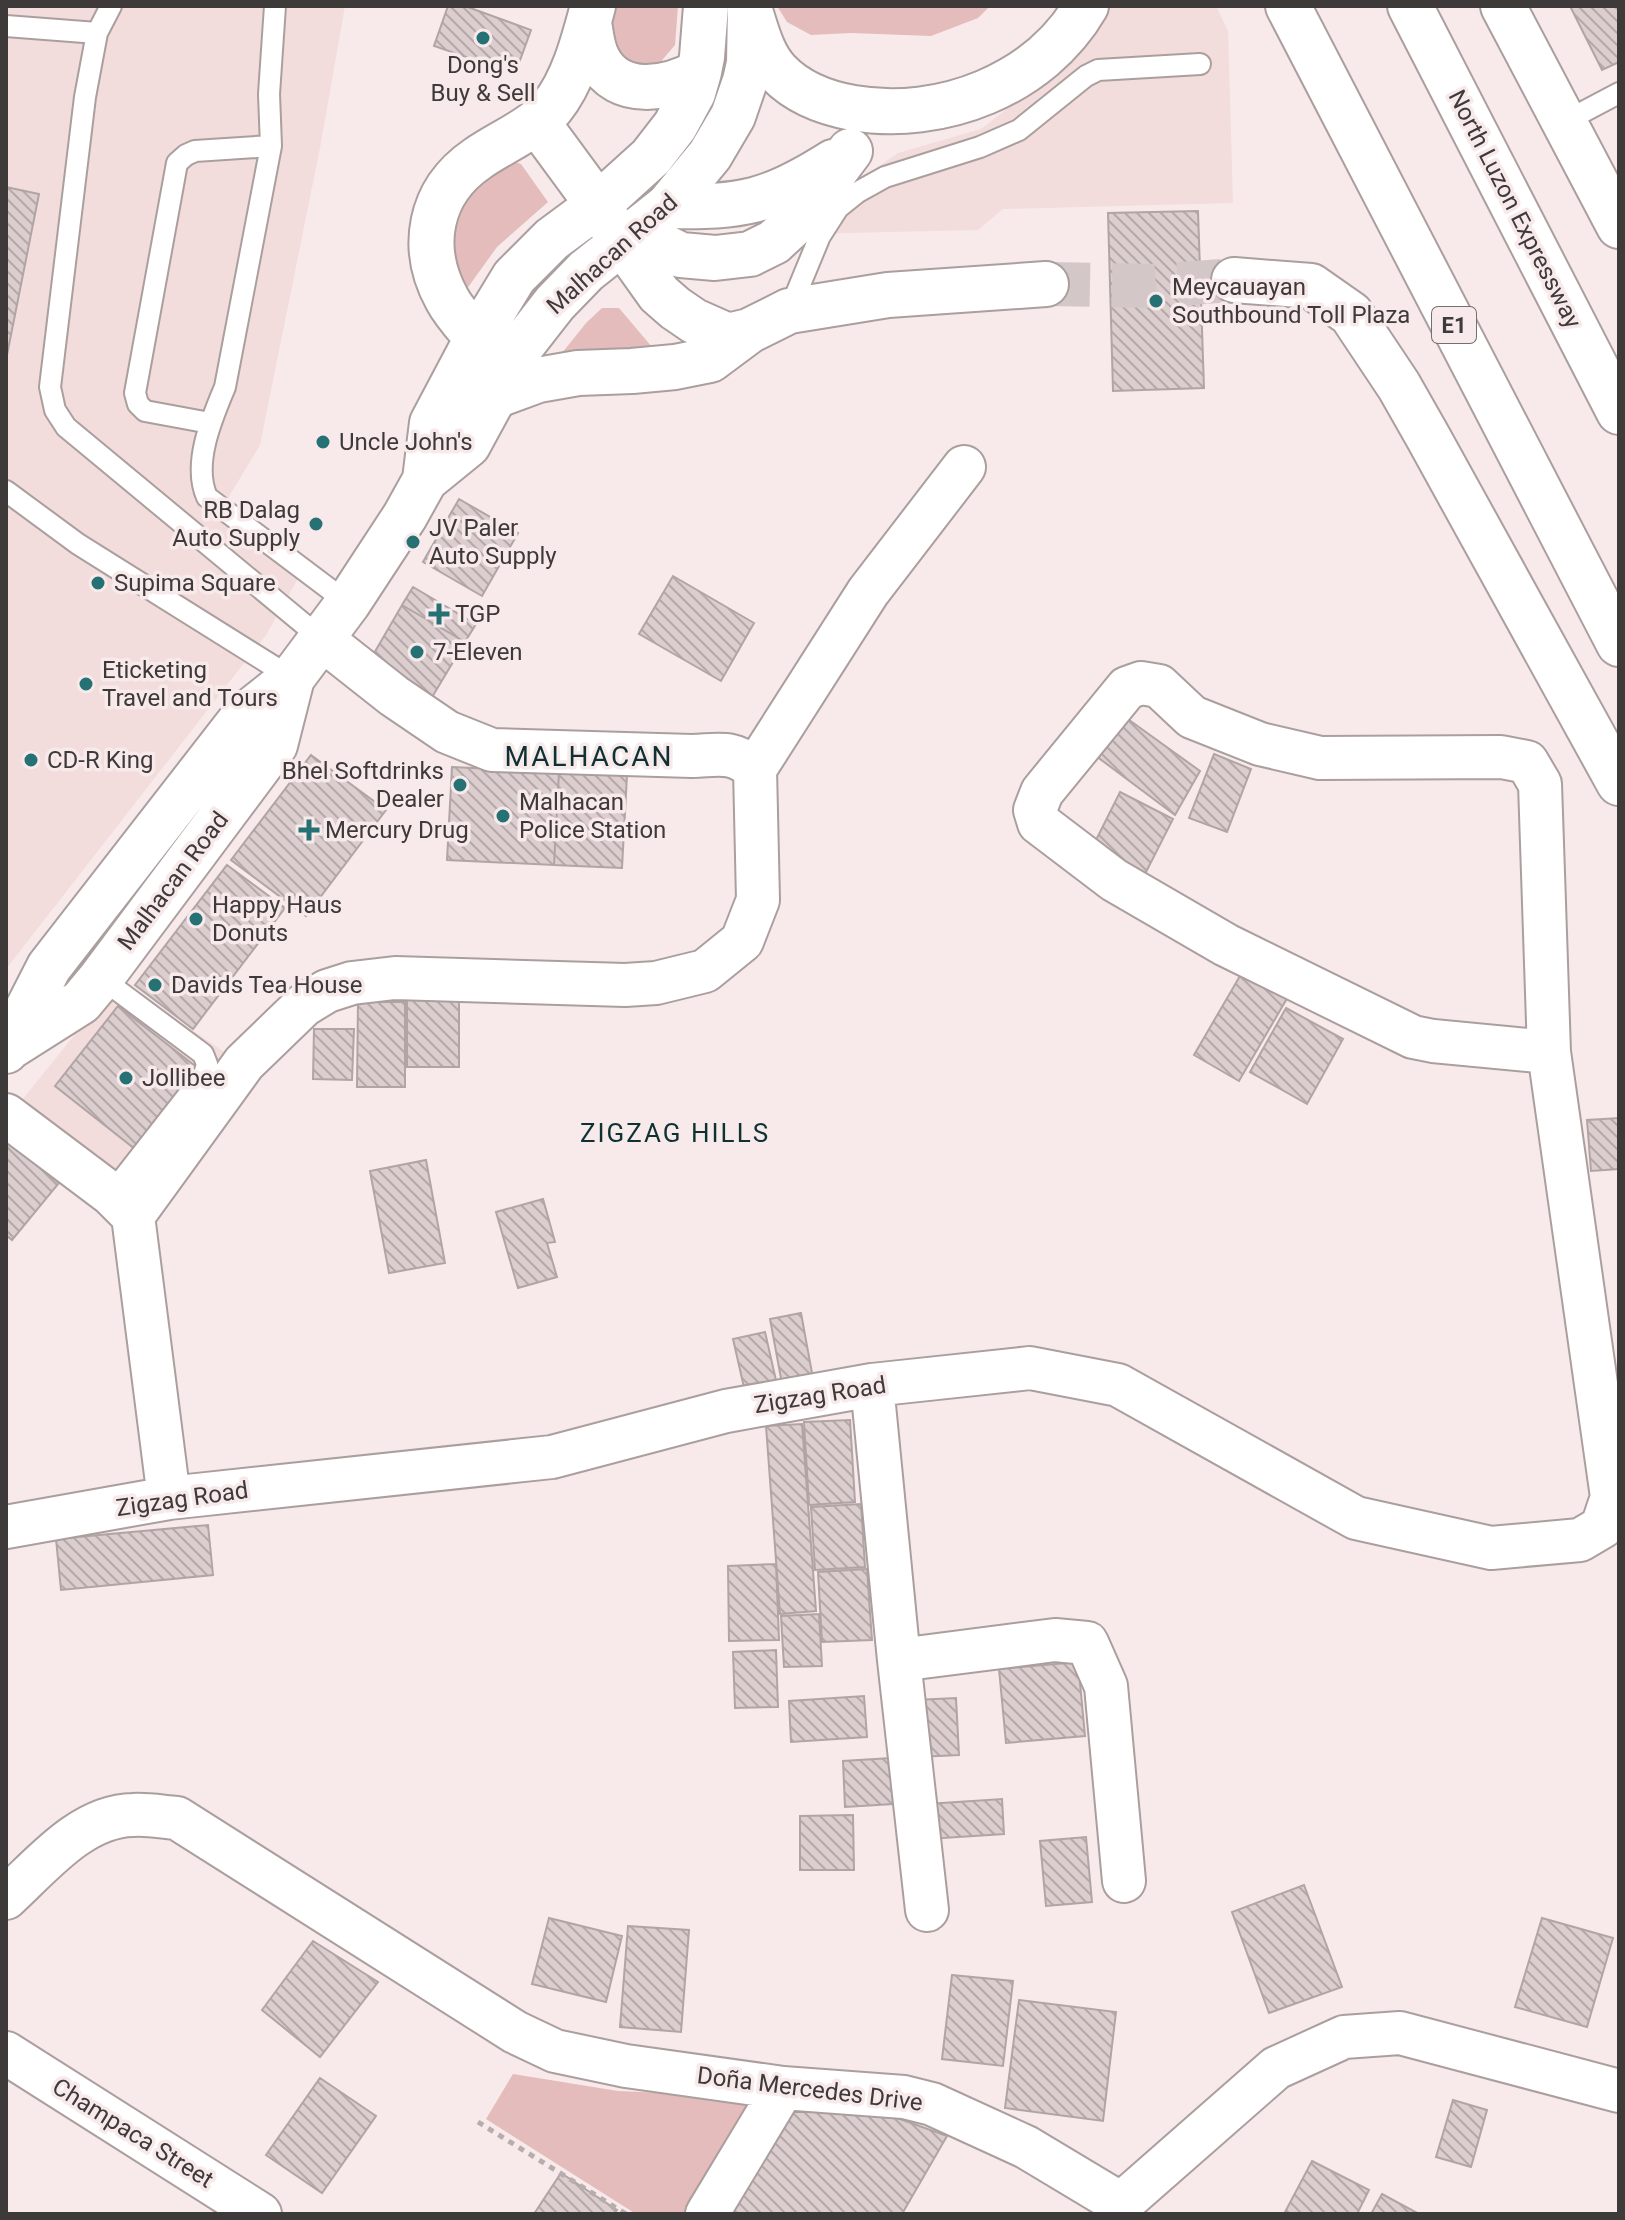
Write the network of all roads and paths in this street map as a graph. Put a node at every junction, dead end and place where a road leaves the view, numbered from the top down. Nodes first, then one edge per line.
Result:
1 (111, 6) edge
2 (275, 6) edge
3 (706, 6) edge
4 (1086, 6) edge
5 (1288, 6) edge
6 (1410, 6) edge
7 (1503, 6) edge
8 (750, 8) edge
9 (591, 14) edge
10 (6, 26) edge
11 (97, 33) junction
12 (1200, 64) dead end
13 (699, 72) junction
14 (1619, 93) edge
15 (899, 112) junction
16 (537, 122) junction
17 (1564, 122) junction
18 (271, 146) junction
19 (850, 151) junction
20 (885, 177) junction
21 (598, 205) junction
22 (1619, 226) edge
23 (641, 227) junction
24 (1234, 280) tunnel mouth
25 (1046, 284) tunnel mouth
26 (789, 311) junction
27 (749, 331) junction
28 (477, 338) junction
29 (492, 397) junction
30 (1619, 412) edge
31 (210, 423) junction
32 (964, 467) dead end
33 (425, 480) junction
34 (6, 491) edge
35 (348, 603) junction
36 (323, 640) junction
37 (1619, 644) edge
38 (292, 678) junction
39 (755, 769) junction
40 (1619, 783) edge
41 (101, 978) junction
42 (7, 1049) edge
43 (1549, 1052) junction
44 (6, 1115) edge
45 (122, 1205) junction
46 (872, 1385) junction
47 (169, 1498) junction
48 (6, 1527) edge
49 (1610, 1534) edge
50 (899, 1660) junction
51 (1124, 1881) dead end
52 (6, 1898) edge
53 (927, 1910) dead end
54 (6, 2053) edge
55 (783, 2088) junction
56 (1619, 2091) edge
57 (478, 2122) dead end
58 (1126, 2211) edge
59 (260, 2214) edge
60 (626, 2214) edge
61 (707, 2214) edge

1 - 11 lane
2 - 18 lane
3 - 13 main road, Malhacan Road
4 - 15 main road
5 - 37 main road, E1
6 - 30 main road, North Luzon Expressway
7 - 17 main road
8 - 15 main road
8 - 23 main road, Malhacan Road
9 - 13 main road
9 - 16 main road
10 - 11 lane
11 - 36 lane
12 - 20 lane
13 - 21 main road, Malhacan Road
14 - 17 lane
15 - 19 main road
16 - 21 main road
16 - 28 main road
17 - 22 main road
18 - 31 lane
18 - 31 lane
19 - 20 lane
19 - 23 main road
20 - 26 lane
21 - 23 main road
21 - 28 main road, Malhacan Road
23 - 27 main road
23 - 29 main road, Malhacan Road
24 - 40 main road
25 - 26 main road
26 - 27 main road
27 - 29 main road
28 - 33 main road, Malhacan Road
29 - 33 main road, Malhacan Road
31 - 35 lane
32 - 39 street
33 - 35 main road, Malhacan Road
34 - 38 lane
35 - 36 main road, Malhacan Road
36 - 38 main road, Malhacan Road
36 - 39 street
38 - 41 main road, Malhacan Road
38 - 42 main road, Malhacan Road
39 - 45 street
41 - 42 main road, Malhacan Road
41 - 45 lane
43 - 43 street
43 - 49 street
44 - 45 street
45 - 47 street
46 - 47 street, Zigzag Road
46 - 49 street, Zigzag Road
46 - 50 street
47 - 48 street, Zigzag Road
50 - 51 street
50 - 53 street
52 - 55 street, Doña Mercedes Drive
54 - 59 street, Champaca Street
55 - 58 street, Doña Mercedes Drive
55 - 61 street
56 - 58 street, Doña Mercedes Drive
57 - 60 path

